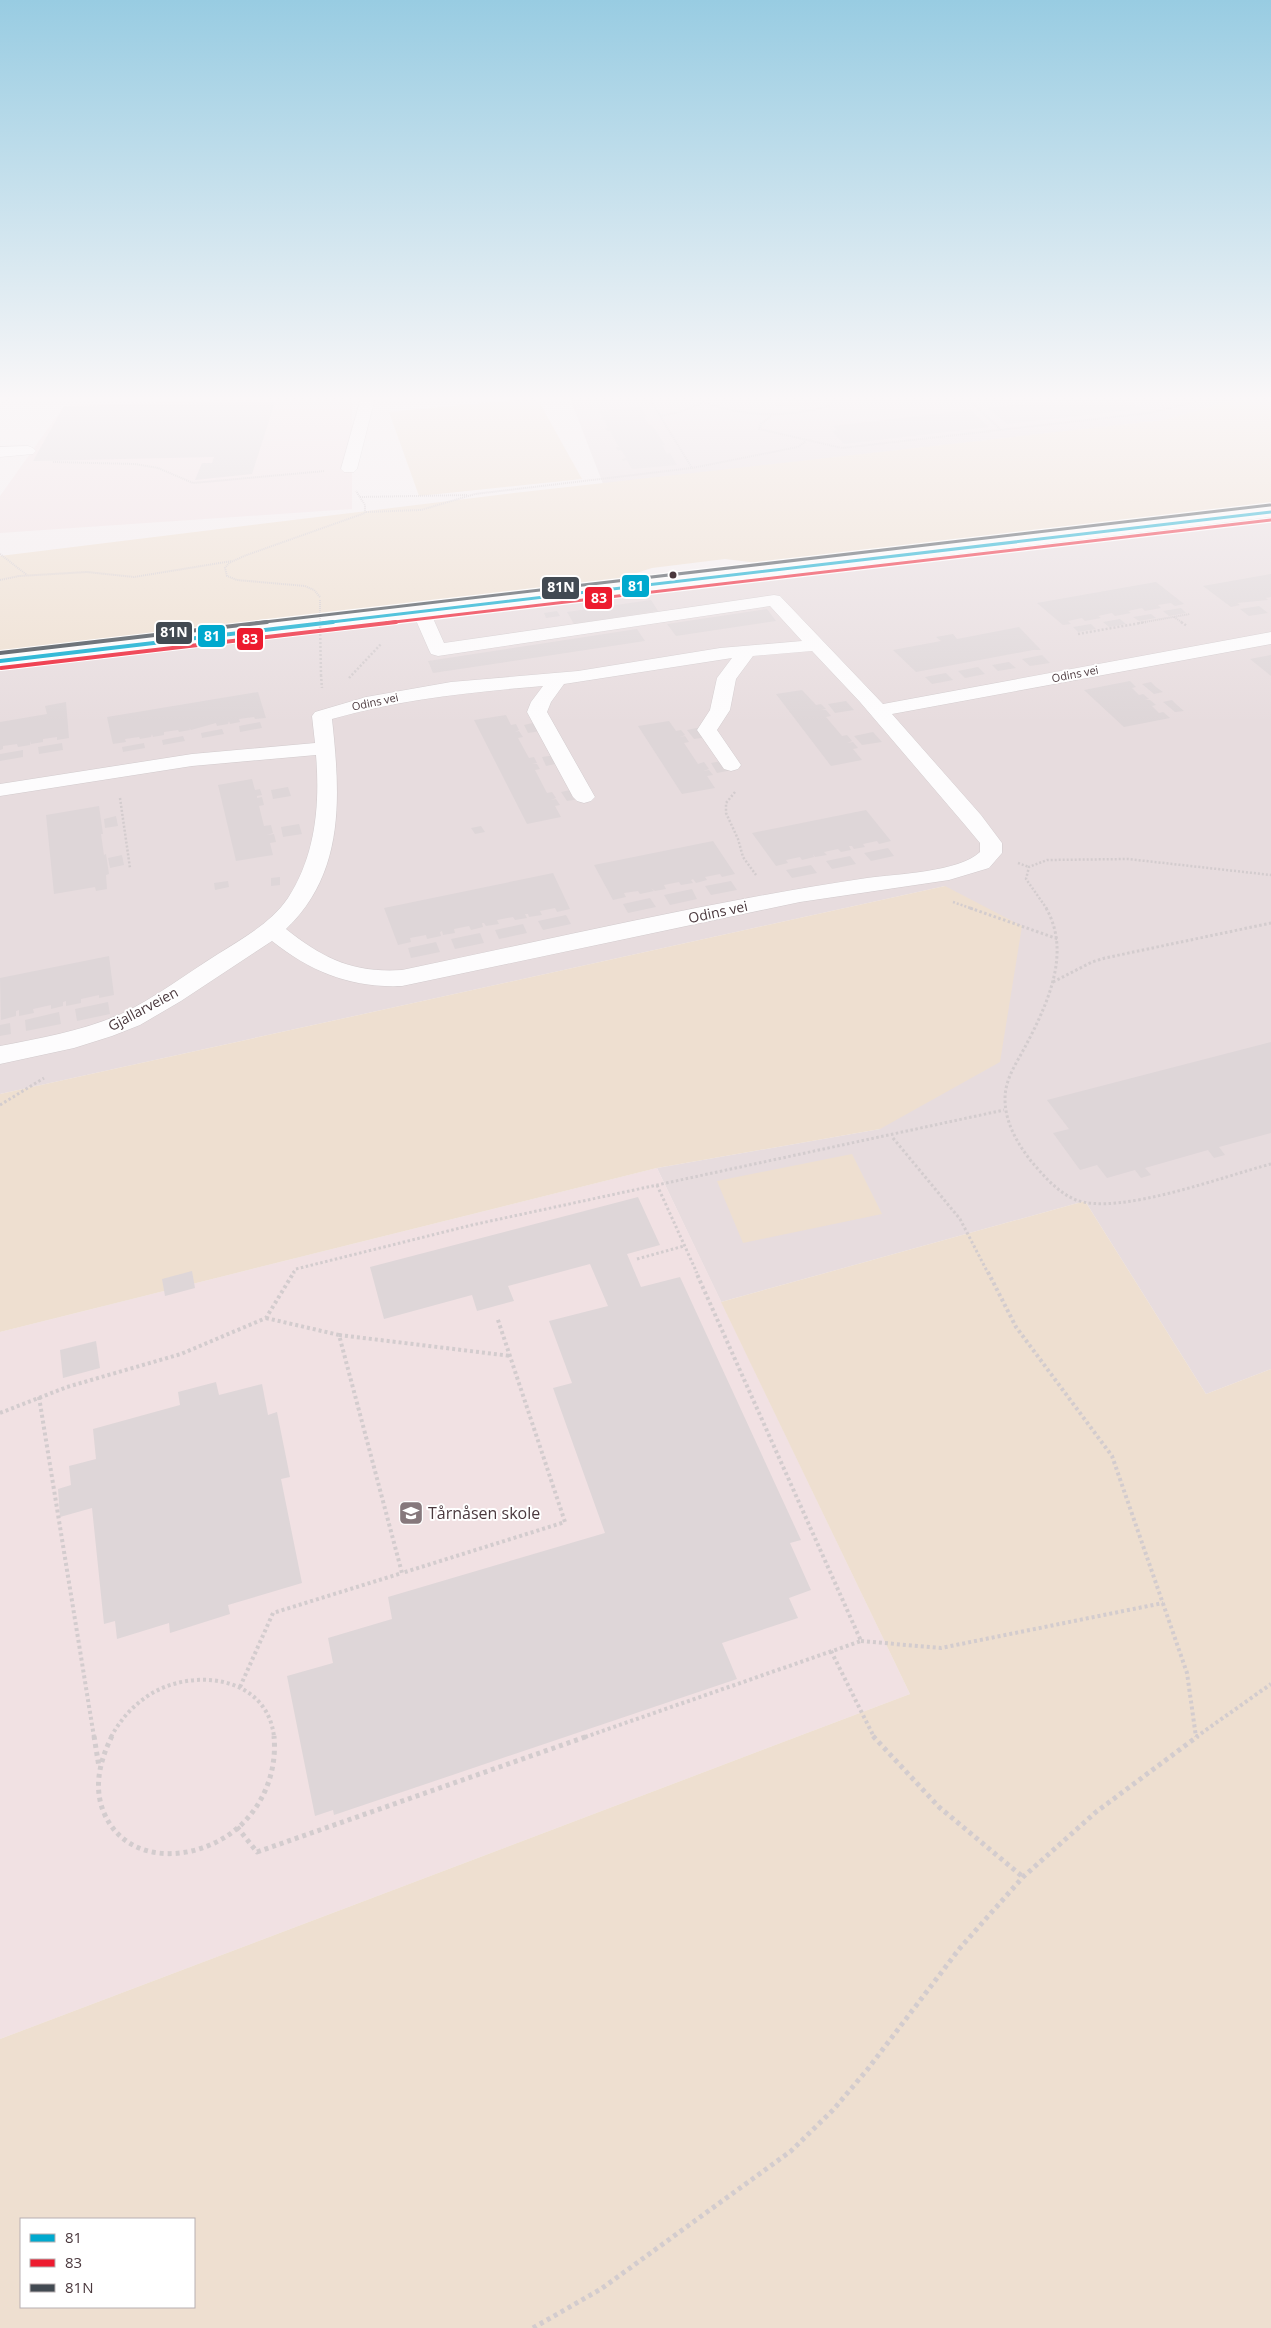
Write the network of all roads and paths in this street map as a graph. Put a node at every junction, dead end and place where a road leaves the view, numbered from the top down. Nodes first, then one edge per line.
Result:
1 (365, 507) edge
2 (432, 507) edge
3 (365, 512) junction
4 (1271, 512) edge
5 (0, 554) edge
6 (235, 560) junction
7 (27, 576) junction
8 (0, 580) edge
9 (421, 611) junction
10 (1190, 614) dead end
11 (1078, 634) dead end
12 (1271, 638) edge
13 (384, 640) dead end
14 (815, 645) junction
15 (748, 651) junction
16 (0, 660) edge
17 (347, 679) dead end
18 (558, 679) junction
19 (327, 690) dead end
20 (878, 711) junction
21 (322, 716) joint
22 (325, 748) junction
23 (731, 765) joint
24 (117, 770) junction
25 (0, 790) edge
26 (584, 797) dead end
27 (130, 868) dead end
28 (752, 869) dead end
29 (1271, 875) edge
30 (950, 901) dead end
31 (1271, 923) edge
32 (272, 929) junction
33 (1058, 940) junction
34 (1053, 982) junction
35 (0, 1055) edge
36 (1004, 1110) junction
37 (893, 1137) junction
38 (1271, 1164) edge
39 (657, 1185) junction
40 (684, 1246) junction
41 (637, 1259) dead end
42 (497, 1317) dead end
43 (266, 1318) junction
44 (338, 1335) junction
45 (511, 1356) junction
46 (38, 1397) junction
47 (0, 1413) edge
48 (402, 1573) junction
49 (1162, 1603) junction
50 (861, 1641) junction
51 (831, 1651) junction
52 (1271, 1684) edge
53 (240, 1687) junction
54 (1196, 1737) junction
55 (99, 1768) junction
56 (238, 1827) junction
57 (1023, 1877) junction
58 (533, 2328) edge

1 - 3 path
2 - 3 path
3 - 6 path
4 - 9 street
5 - 7 path
6 - 7 path
6 - 19 path, bridge
7 - 8 path
9 - 14 street, Odins vei
9 - 16 street
10 - 11 path
12 - 20 street, Odins vei
13 - 17 path
14 - 15 street, Odins vei
14 - 20 street, Odins vei
15 - 18 street, Odins vei
15 - 23 street
18 - 21 street, Odins vei
18 - 26 street
20 - 32 street, Odins vei
21 - 22 street, Gjallarveien
22 - 24 street
22 - 32 street, Gjallarveien
23 - 28 path
24 - 25 street
24 - 27 path
29 - 33 path
30 - 33 path
31 - 34 path
32 - 35 street, Gjallarveien
33 - 34 path
34 - 36 path
36 - 37 path
36 - 38 path
37 - 39 path
37 - 49 path
39 - 40 path
39 - 43 path
40 - 41 path
40 - 50 path
42 - 45 path
43 - 44 path
43 - 46 path
44 - 45 path
44 - 48 path
45 - 48 path
46 - 47 path
46 - 55 path
48 - 53 path
49 - 50 path
49 - 54 path
50 - 51 path
51 - 56 path
51 - 57 path
52 - 54 path
53 - 55 path
53 - 56 path
54 - 57 path
55 - 56 path
57 - 58 path

